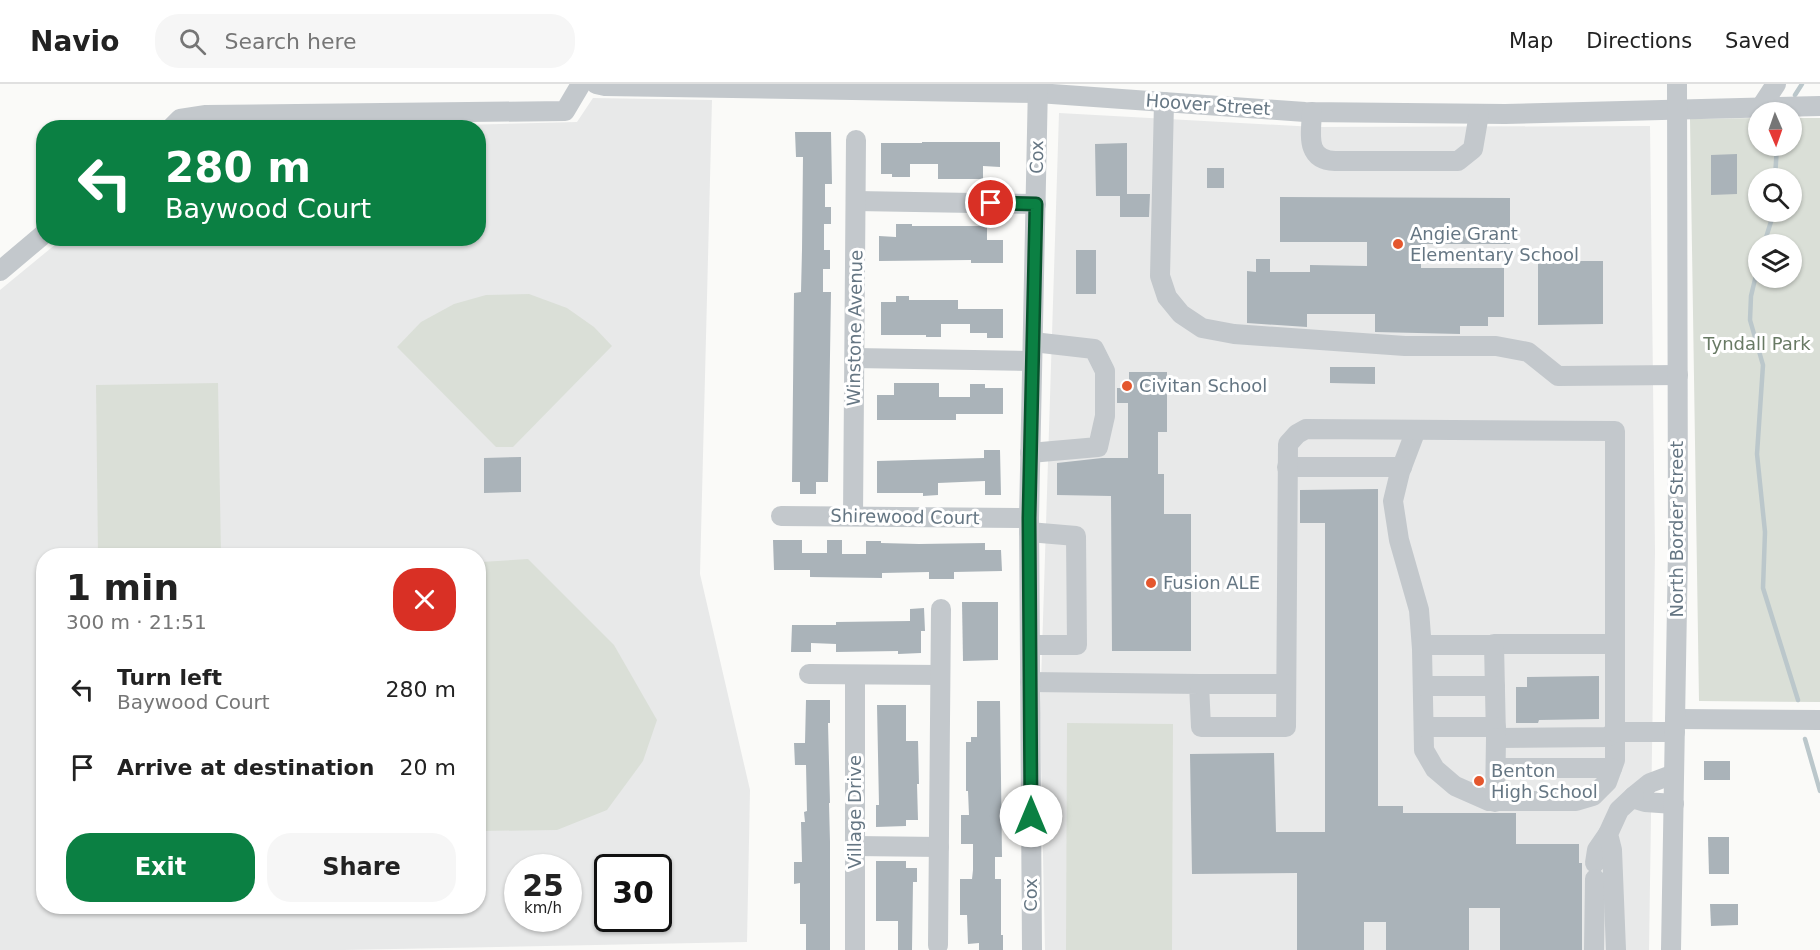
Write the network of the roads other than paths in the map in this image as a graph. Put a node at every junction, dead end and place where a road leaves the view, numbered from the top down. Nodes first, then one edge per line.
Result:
1 (581, 84) edge
2 (596, 84) edge
3 (1677, 84) edge
4 (1776, 84) edge
5 (860, 87) edge
6 (1038, 88) edge
7 (1164, 102) junction
8 (1764, 102) edge
9 (1802, 106) edge
10 (1820, 106) edge
11 (1748, 107) edge
12 (1677, 108) junction
13 (1312, 112) junction
14 (1479, 114) junction
15 (180, 120) edge
16 (276, 120) edge
17 (320, 120) edge
18 (856, 140) dead end
19 (856, 201) junction
20 (1036, 204) junction
21 (36, 241) edge
22 (0, 271) edge
23 (1032, 352) junction
24 (855, 358) junction
25 (1678, 375) junction
26 (1416, 430) junction
27 (1030, 453) junction
28 (1287, 467) junction
29 (1402, 467) junction
30 (781, 516) dead end
31 (853, 516) junction
32 (1029, 525) junction
33 (941, 609) dead end
34 (1615, 644) junction
35 (1030, 645) junction
36 (1422, 645) junction
37 (1494, 645) junction
38 (809, 674) dead end
39 (855, 675) junction
40 (940, 675) junction
41 (1030, 682) junction
42 (1199, 684) junction
43 (1286, 684) junction
44 (1423, 686) junction
45 (1495, 686) junction
46 (1820, 720) edge
47 (1675, 725) junction
48 (1424, 727) junction
49 (1496, 732) junction
50 (1615, 732) junction
51 (1496, 768) junction
52 (1612, 768) junction
53 (1674, 774) junction
54 (1634, 796) junction
55 (1495, 802) junction
56 (1674, 804) junction
57 (1608, 834) junction
58 (855, 846) junction
59 (939, 847) junction
60 (938, 945) dead end
61 (855, 950) edge
62 (1032, 950) edge
63 (1594, 950) edge
64 (1616, 950) edge
65 (1671, 950) edge

1 - 17 street
2 - 5 street, Hoover Street
3 - 12 street, North Border Street
4 - 8 street
5 - 6 street, Hoover Street
6 - 7 street, Hoover Street
6 - 20 street, Cox
7 - 13 street, Hoover Street
7 - 25 street
9 - 10 street, Hoover Street
11 - 12 street, Hoover Street
12 - 14 street, Hoover Street
12 - 25 street, North Border Street
13 - 14 street, Hoover Street
13 - 14 street
15 - 16 street
18 - 19 street, Winstone Avenue
19 - 20 street
19 - 24 street, Winstone Avenue
20 - 23 street, Cox
21 - 22 street
23 - 24 street
23 - 27 street, Cox
23 - 27 street
24 - 31 street, Winstone Avenue
25 - 47 street, North Border Street
26 - 28 street
26 - 29 street
26 - 34 street
27 - 32 street, Cox
28 - 29 street
28 - 43 street
29 - 36 street
30 - 31 street, Shirewood Court
31 - 32 street, Shirewood Court
32 - 35 street, Cox
32 - 35 street, Shirewood Court
33 - 40 street
34 - 37 street
34 - 50 street
35 - 41 street, Cox
36 - 37 street
36 - 44 street
37 - 45 street
38 - 39 street
39 - 40 street
39 - 58 street, Village Drive
40 - 59 street
41 - 42 street
41 - 62 street, Cox
42 - 43 street
42 - 43 street
44 - 45 street
44 - 48 street
45 - 49 street
46 - 47 street
47 - 50 street
47 - 53 street, North Border Street
48 - 49 street
48 - 55 street
49 - 50 street
49 - 51 street
50 - 52 street
51 - 52 street
51 - 55 street
52 - 55 street
53 - 54 street
53 - 56 street, North Border Street
54 - 56 street
54 - 57 street
56 - 65 street, North Border Street
57 - 63 street
57 - 64 street
58 - 59 street
58 - 61 street, Village Drive
59 - 60 street

